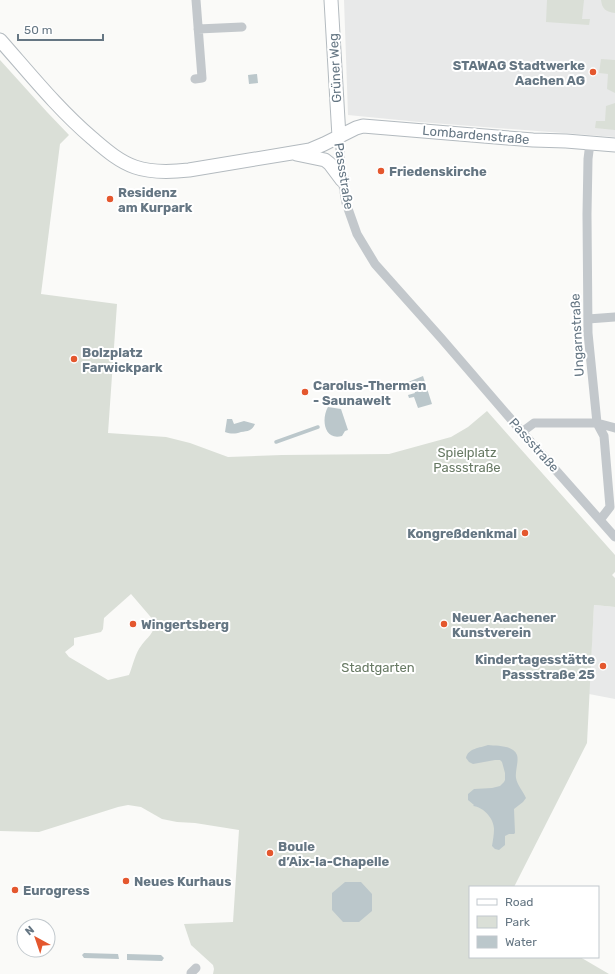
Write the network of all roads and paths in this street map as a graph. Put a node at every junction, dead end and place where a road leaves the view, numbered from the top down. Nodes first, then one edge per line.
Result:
1 (196, 0) edge
2 (331, 0) edge
3 (242, 27) dead end
4 (198, 29) junction
5 (0, 40) edge
6 (195, 79) dead end
7 (339, 137) junction
8 (590, 143) junction
9 (615, 145) edge
10 (290, 153) junction
11 (342, 180) junction
12 (615, 317) edge
13 (588, 318) junction
14 (597, 423) junction
15 (615, 428) edge
16 (522, 432) junction
17 (600, 520) junction
18 (615, 537) edge

1 - 4 street
2 - 7 street, Grüner Weg
3 - 4 street
4 - 6 street
5 - 10 street, Passstraße
7 - 8 street, Lombardenstraße
7 - 10 street, Passstraße
7 - 11 street, Passstraße
8 - 9 street, Lombardenstraße
8 - 13 street, Ungarnstraße
10 - 11 street
11 - 16 street, Passstraße
12 - 13 street
13 - 14 street, Ungarnstraße
14 - 15 street
14 - 16 street
14 - 17 street, Ungarnstraße
16 - 17 street, Passstraße
17 - 18 street, Passstraße

